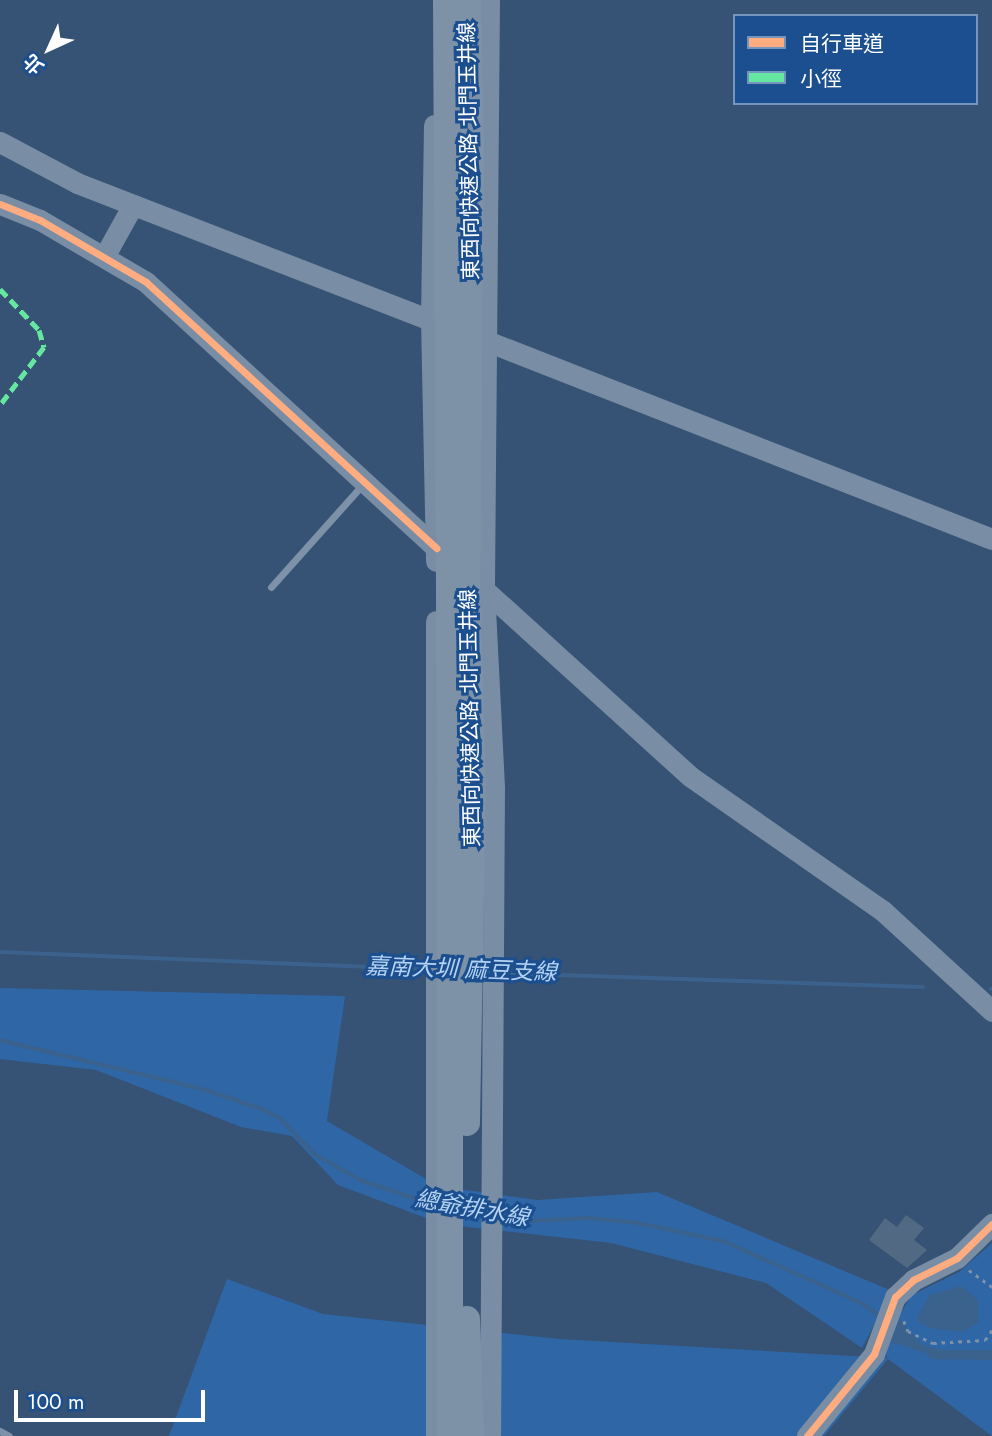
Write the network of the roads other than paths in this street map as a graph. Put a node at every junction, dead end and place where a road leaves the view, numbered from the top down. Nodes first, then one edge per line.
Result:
1 (436, 0) edge
2 (446, 0) edge
3 (468, 0) edge
4 (489, 0) edge
5 (0, 142) edge
6 (0, 204) edge
7 (133, 205) junction
8 (105, 255) junction
9 (431, 320) junction
10 (485, 340) junction
11 (364, 484) junction
12 (992, 539) edge
13 (436, 548) junction
14 (271, 587) dead end
15 (484, 589) junction
16 (964, 986) junction
17 (992, 1011) edge
18 (992, 1018) edge
19 (992, 1224) edge
20 (450, 1249) junction
21 (0, 1431) edge
22 (9, 1436) edge
23 (436, 1436) edge
24 (450, 1436) edge
25 (471, 1436) edge
26 (490, 1436) edge
27 (807, 1436) edge

1 - 9 main road
2 - 20 highway, 東西向快速公路 北門玉井線, bridge
3 - 20 highway, 東西向快速公路 北門玉井線, bridge
4 - 10 main road
5 - 7 main road
6 - 8 main road
7 - 8 main road
7 - 9 main road
8 - 11 main road
9 - 10 main road
9 - 13 main road
10 - 12 main road
10 - 15 main road
11 - 13 main road
11 - 14 lane
13 - 15 main road
13 - 20 main road
15 - 16 main road
15 - 26 main road
16 - 17 main road
16 - 18 main road
19 - 27 main road
20 - 23 main road
20 - 24 highway, 東西向快速公路 北門玉井線
20 - 25 highway, 東西向快速公路 北門玉井線
21 - 22 lane

